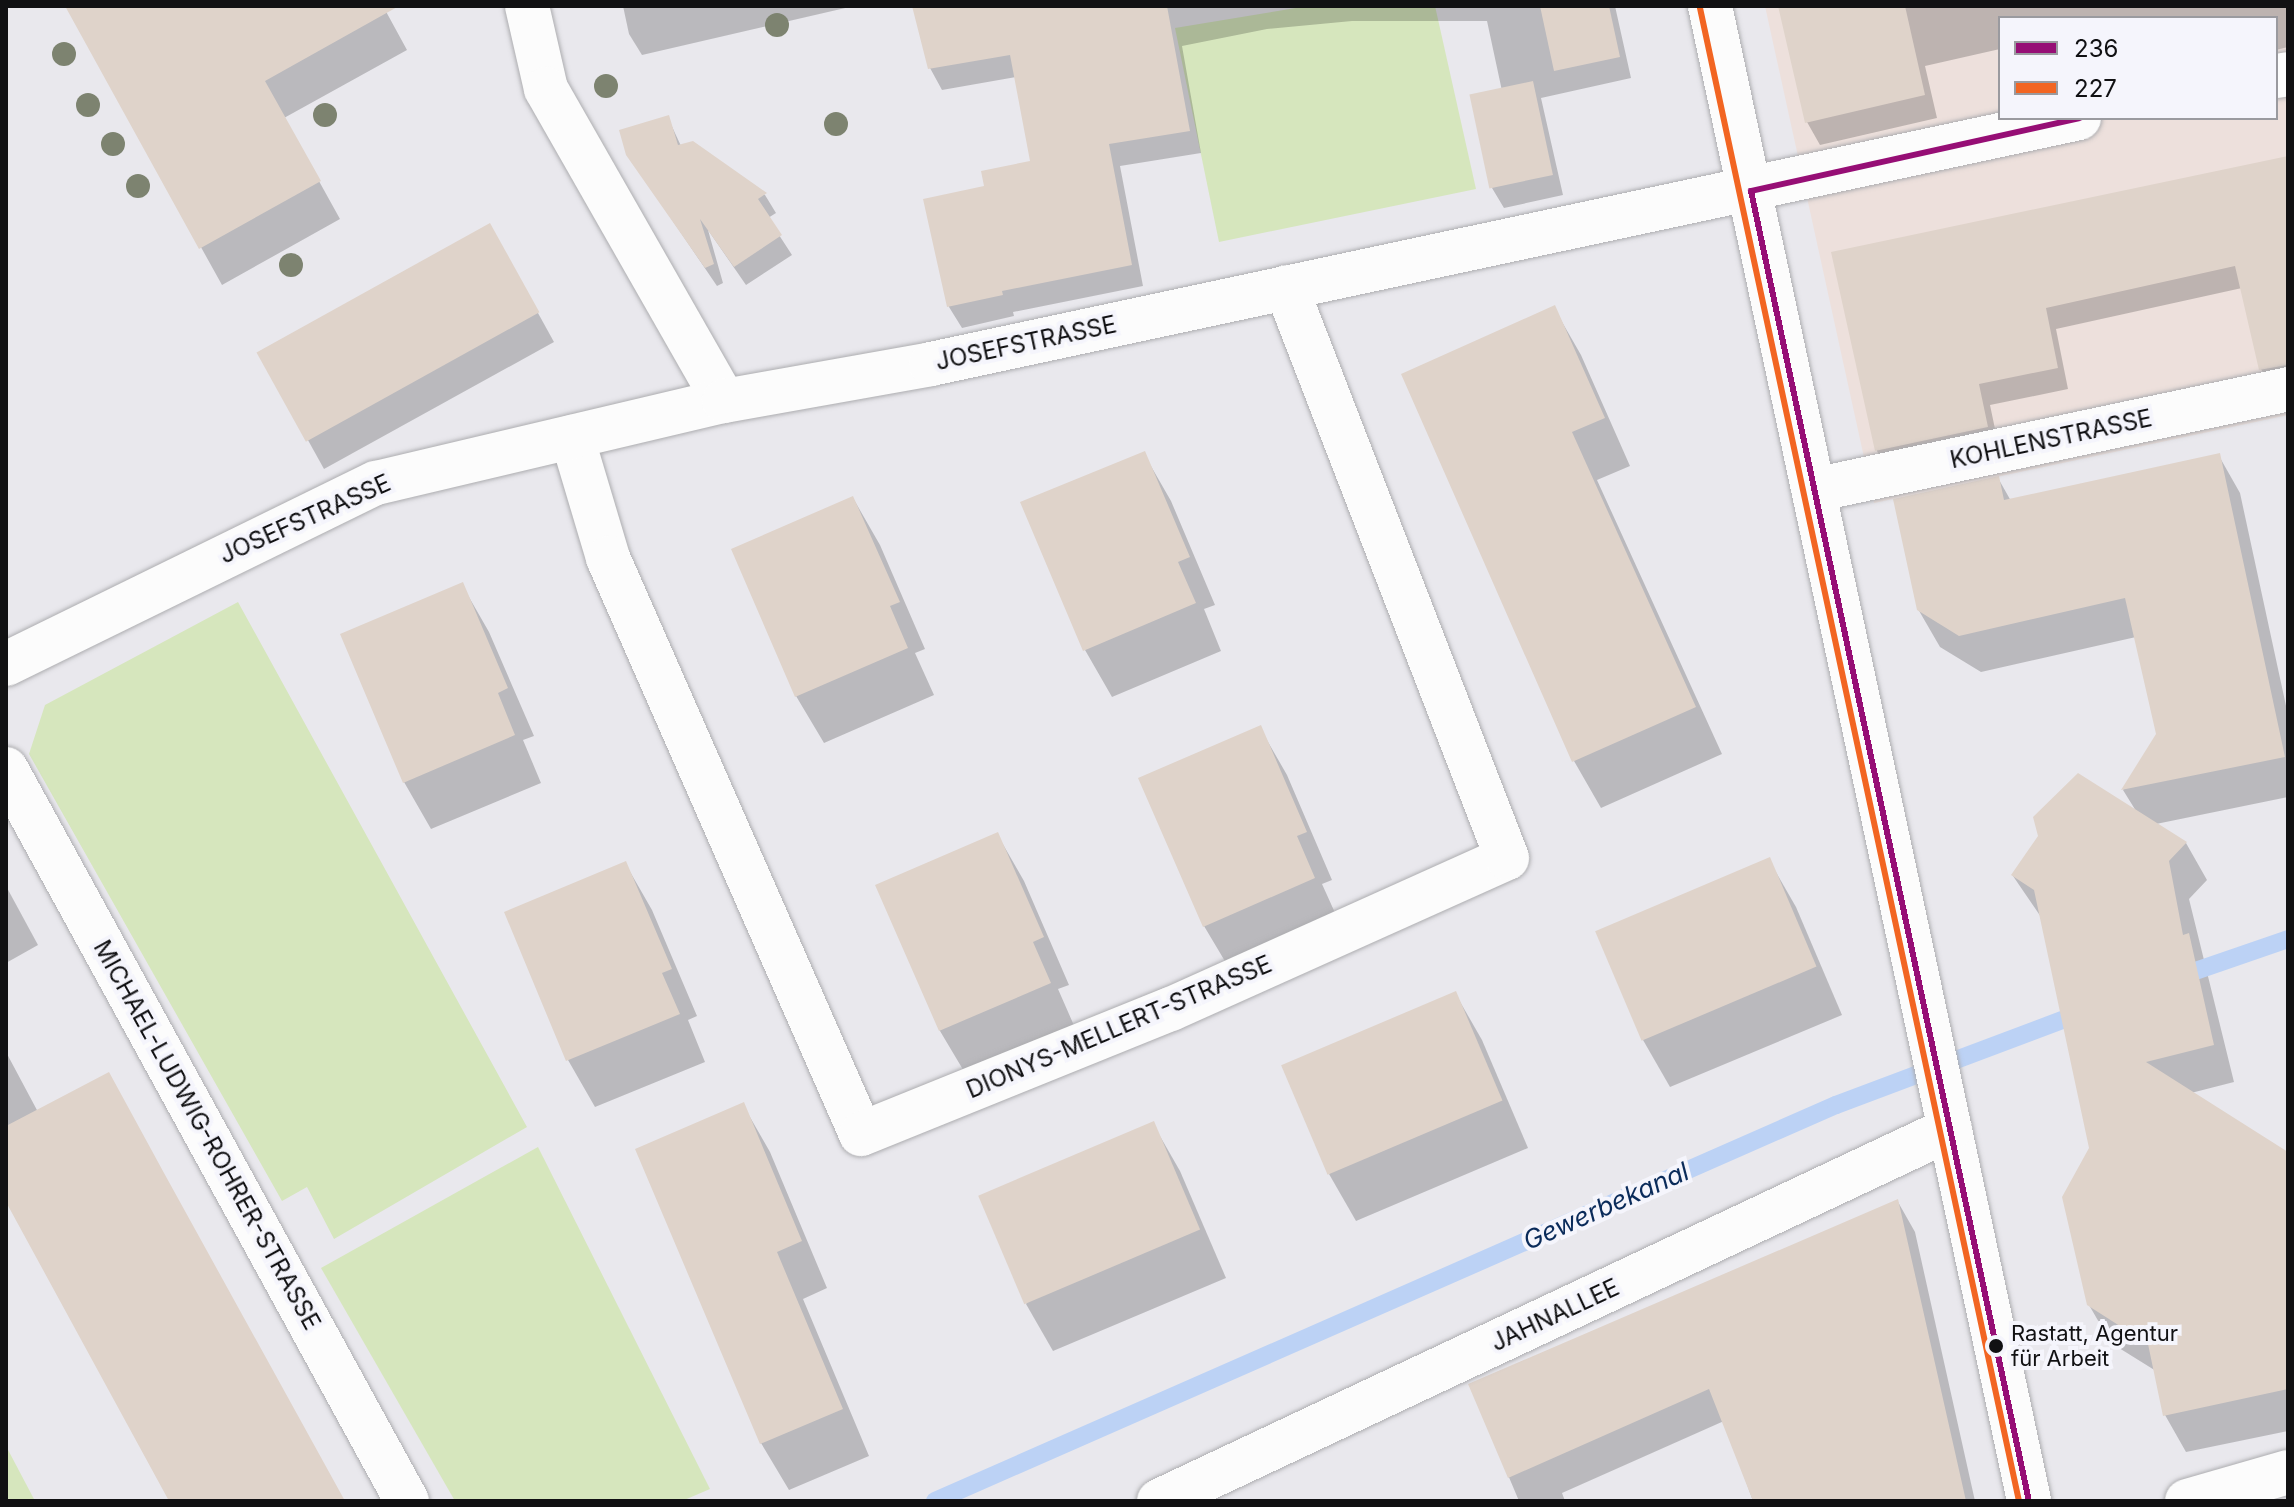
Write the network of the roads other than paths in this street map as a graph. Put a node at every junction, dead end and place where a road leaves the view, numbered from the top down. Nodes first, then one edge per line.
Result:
1 (527, 6) edge
2 (1710, 6) edge
3 (2070, 120) edge
4 (1751, 191) junction
5 (1286, 287) junction
6 (2288, 389) edge
7 (724, 401) junction
8 (572, 437) junction
9 (1814, 490) junction
10 (6, 664) edge
11 (6, 769) edge
12 (1950, 1129) junction
13 (2288, 1472) edge
14 (407, 1501) edge
15 (1159, 1501) edge
16 (2029, 1501) edge
17 (2187, 1501) edge

1 - 7 street
2 - 4 street
3 - 4 street, JOSEFSTRASSE
4 - 5 street, JOSEFSTRASSE
4 - 9 street
5 - 7 street, JOSEFSTRASSE
5 - 8 street, DIONYS-MELLERT-STRASSE
6 - 9 street, KOHLENSTRASSE
7 - 8 street, JOSEFSTRASSE
8 - 10 street, JOSEFSTRASSE
9 - 12 street
11 - 14 street, MICHAEL-LUDWIG-ROHRER-STRASSE
12 - 15 street, JAHNALLEE
12 - 16 street
13 - 17 street

